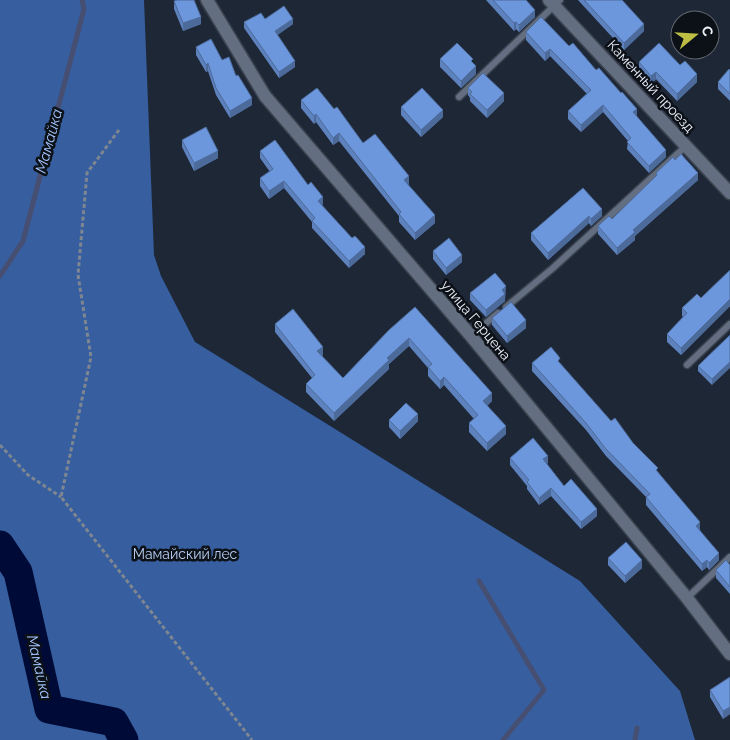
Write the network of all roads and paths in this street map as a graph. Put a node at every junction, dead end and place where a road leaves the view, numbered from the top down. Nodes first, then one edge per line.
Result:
1 (207, 0) edge
2 (555, 2) edge
3 (460, 97) dead end
4 (119, 130) dead end
5 (686, 146) junction
6 (730, 193) edge
7 (730, 324) edge
8 (471, 336) junction
9 (687, 365) dead end
10 (0, 445) edge
11 (62, 497) junction
12 (730, 557) edge
13 (687, 598) junction
14 (730, 654) edge
15 (252, 740) edge

1 - 8 street, улица Герцена
2 - 3 lane
2 - 5 street, Каменный проезд
4 - 11 path
5 - 6 street, Каменный проезд
5 - 8 lane
7 - 9 lane
8 - 13 street, улица Герцена
10 - 11 path
11 - 15 path
12 - 13 lane
13 - 14 street, улица Герцена

